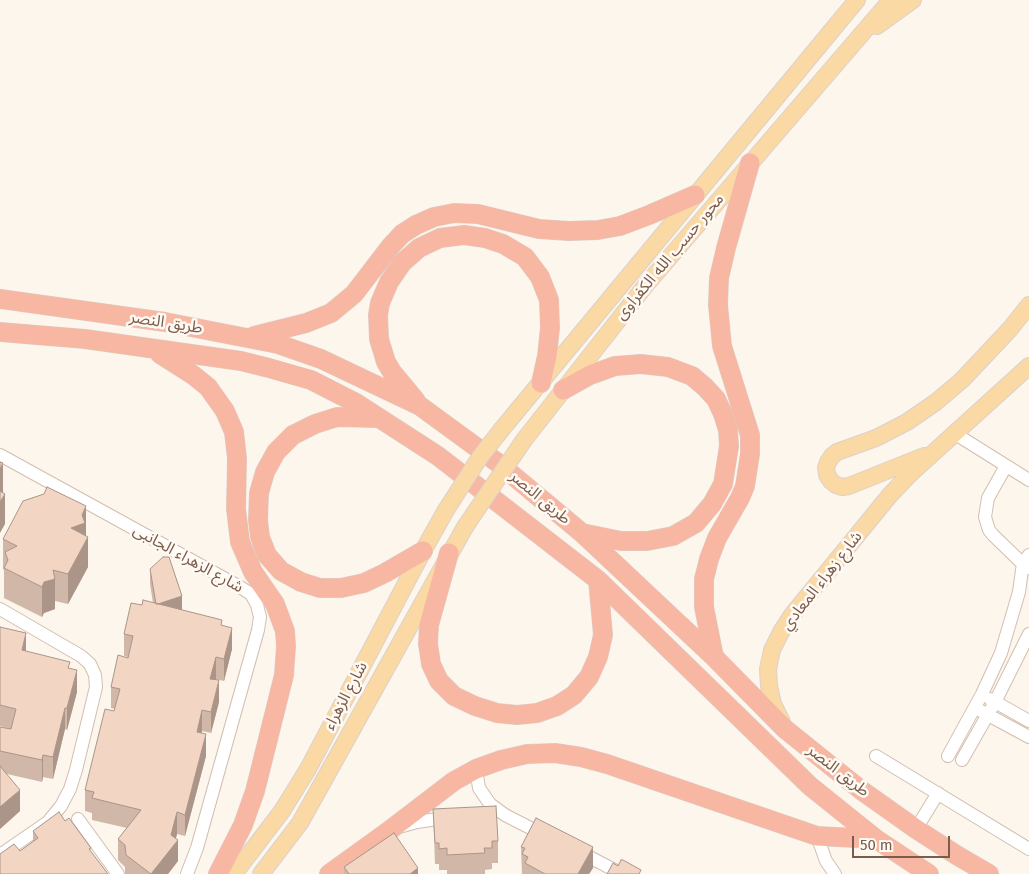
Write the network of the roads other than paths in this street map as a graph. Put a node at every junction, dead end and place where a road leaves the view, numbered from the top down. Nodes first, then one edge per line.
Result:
1 (857, 0) edge
2 (891, 0) edge
3 (913, 0) edge
4 (855, 42) junction
5 (750, 163) junction
6 (695, 194) junction
7 (0, 299) edge
8 (1029, 305) edge
9 (0, 332) edge
10 (249, 338) junction
11 (152, 349) junction
12 (1029, 366) edge
13 (540, 383) junction
14 (562, 390) junction
15 (420, 406) junction
16 (380, 418) junction
17 (954, 433) junction
18 (932, 453) junction
19 (0, 455) edge
20 (1006, 466) junction
21 (1029, 480) edge
22 (446, 510) joint
23 (465, 527) joint
24 (582, 534) junction
25 (422, 551) junction
26 (449, 553) junction
27 (1027, 563) edge
28 (598, 580) junction
29 (0, 609) edge
30 (1029, 634) edge
31 (714, 657) junction
32 (982, 694) junction
33 (995, 702) junction
34 (974, 707) junction
35 (988, 714) junction
36 (1029, 721) edge
37 (785, 729) junction
38 (1029, 737) edge
39 (876, 756) dead end
40 (948, 756) dead end
41 (962, 760) dead end
42 (476, 769) junction
43 (938, 793) junction
44 (481, 814) edge
45 (463, 815) edge
46 (505, 815) junction
47 (78, 819) dead end
48 (916, 829) junction
49 (390, 830) junction
50 (817, 836) junction
51 (876, 839) junction
52 (1029, 849) edge
53 (0, 855) edge
54 (118, 874) edge
55 (187, 874) edge
56 (218, 874) edge
57 (234, 874) edge
58 (261, 874) edge
59 (329, 874) edge
60 (622, 874) edge
61 (835, 874) edge
62 (929, 874) edge
63 (989, 874) edge

1 - 6 main road, محور حسب الله الكفراوى
2 - 4 main road, محور حسب الله الكفراوى
3 - 4 main road
4 - 5 main road, محور حسب الله الكفراوى
5 - 14 main road, محور حسب الله الكفراوى
5 - 31 highway
6 - 10 highway
6 - 13 main road, محور حسب الله الكفراوى
7 - 10 highway, طريق النصر
8 - 18 main road, شارع زهراء المعادي
9 - 11 highway, طريق النصر
10 - 15 highway, طريق النصر
11 - 16 highway, طريق النصر
11 - 56 highway
12 - 17 main road, شارع زهراء المعادي
13 - 15 highway
13 - 22 main road, محور حسب الله الكفراوى, bridge
14 - 23 main road, محور حسب الله الكفراوى, bridge
14 - 24 highway
15 - 24 highway, طريق النصر
16 - 25 highway
16 - 28 highway, طريق النصر
17 - 18 main road, شارع زهراء المعادي
17 - 20 street
18 - 37 main road, شارع زهراء المعادي
19 - 55 street, شارع الزهراء الجانبى
20 - 21 street
20 - 27 street
22 - 25 main road, شارع الزهراء
23 - 26 main road, شارع الزهراء
24 - 31 highway, طريق النصر
25 - 57 main road, شارع الزهراء
26 - 28 highway
26 - 58 main road, شارع الزهراء
27 - 32 street
28 - 51 highway, طريق النصر
29 - 53 street
30 - 33 street
31 - 37 highway, طريق النصر
32 - 33 street
32 - 34 street
33 - 35 street
33 - 36 street
34 - 35 street
34 - 40 street
35 - 38 street
35 - 41 street
37 - 48 highway, طريق النصر
39 - 43 street
42 - 46 street
42 - 49 highway
42 - 50 highway
43 - 48 street
43 - 52 street
44 - 46 street
45 - 49 street
46 - 60 street
47 - 54 street
48 - 63 highway, طريق النصر
49 - 59 highway
50 - 51 highway
50 - 61 street
51 - 62 highway, طريق النصر

